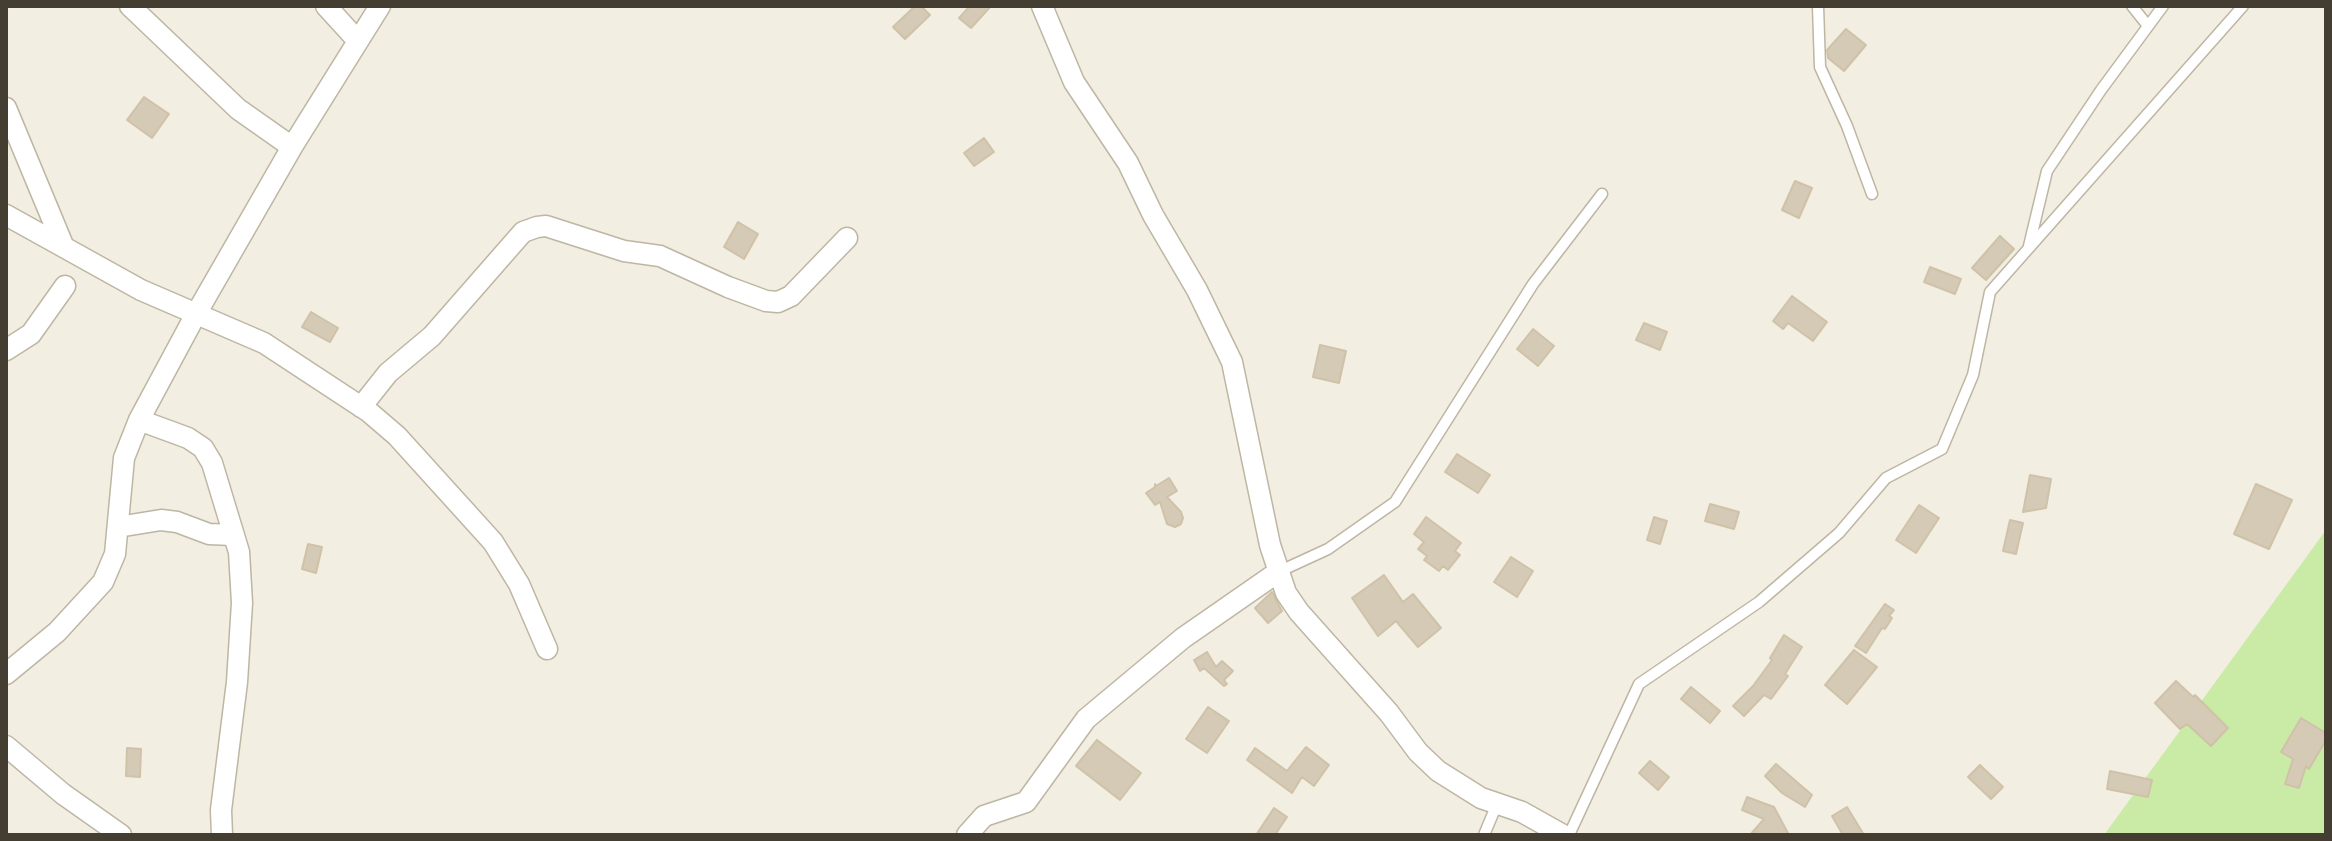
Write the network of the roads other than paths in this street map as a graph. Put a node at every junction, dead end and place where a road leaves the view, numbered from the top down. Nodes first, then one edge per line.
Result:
1 (130, 6) edge
2 (326, 6) edge
3 (380, 6) edge
4 (1042, 6) edge
5 (1818, 6) edge
6 (2132, 6) edge
7 (2163, 6) edge
8 (2243, 6) edge
9 (2148, 26) junction
10 (358, 41) junction
11 (6, 108) edge
12 (292, 147) junction
13 (1602, 194) dead end
14 (1872, 194) dead end
15 (6, 215) edge
16 (847, 238) dead end
17 (63, 245) junction
18 (2029, 248) junction
19 (65, 286) dead end
20 (196, 314) junction
21 (6, 350) edge
22 (361, 407) junction
23 (139, 420) junction
24 (118, 527) junction
25 (233, 535) junction
26 (1278, 572) junction
27 (547, 649) dead end
28 (6, 674) edge
29 (6, 746) edge
30 (1497, 804) junction
31 (121, 835) edge
32 (222, 835) edge
33 (967, 835) edge
34 (1484, 835) edge
35 (1566, 835) edge

1 - 12 street
2 - 10 street
3 - 10 street
4 - 26 street
5 - 14 lane
6 - 9 lane
7 - 9 lane
8 - 18 lane
9 - 18 lane
10 - 12 street
11 - 17 street
12 - 20 street
13 - 26 lane
15 - 17 street
16 - 22 street
17 - 20 street
18 - 35 lane
19 - 21 street
20 - 22 street
20 - 23 street
22 - 27 street
23 - 24 street
23 - 25 street
24 - 25 street
24 - 28 street
25 - 32 street
26 - 30 street
26 - 33 street
29 - 31 street
30 - 34 lane
30 - 35 street

